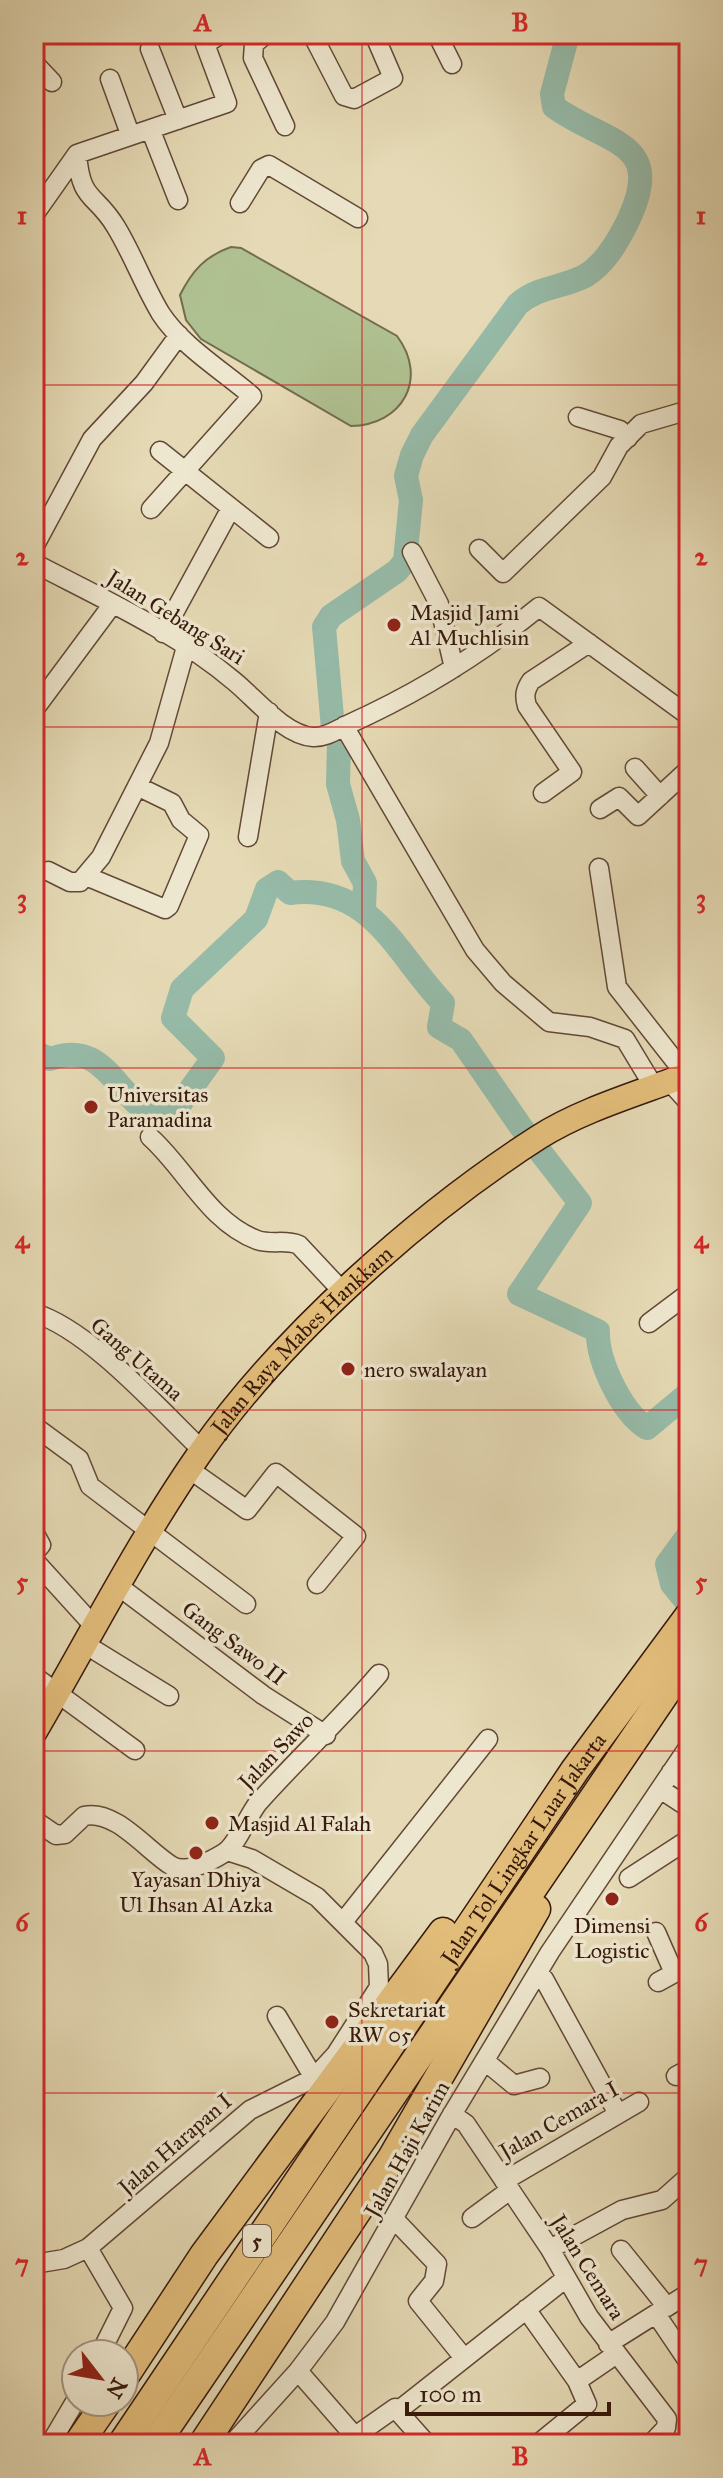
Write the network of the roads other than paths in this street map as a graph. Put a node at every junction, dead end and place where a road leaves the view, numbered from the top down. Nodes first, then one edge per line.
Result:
1 (266, 34) edge
2 (312, 34) edge
3 (374, 34) edge
4 (437, 34) edge
5 (214, 37) edge
6 (150, 49) dead end
7 (34, 63) edge
8 (452, 64) dead end
9 (110, 79) dead end
10 (52, 82) dead end
11 (178, 120) junction
12 (285, 126) dead end
13 (151, 131) junction
14 (130, 134) junction
15 (77, 154) junction
16 (178, 200) dead end
17 (240, 203) dead end
18 (34, 215) edge
19 (358, 218) dead end
20 (179, 335) junction
21 (689, 410) edge
22 (578, 417) dead end
23 (628, 438) junction
24 (160, 451) dead end
25 (183, 470) junction
26 (231, 508) junction
27 (151, 509) dead end
28 (269, 538) dead end
29 (34, 547) edge
30 (479, 549) dead end
31 (412, 552) dead end
32 (34, 563) edge
33 (112, 605) junction
34 (163, 633) junction
35 (589, 643) junction
36 (186, 647) junction
37 (454, 668) junction
38 (34, 710) edge
39 (269, 712) junction
40 (689, 716) edge
41 (344, 726) junction
42 (635, 768) dead end
43 (689, 769) edge
44 (137, 786) junction
45 (543, 793) dead end
46 (660, 796) junction
47 (600, 809) dead end
48 (248, 837) dead end
49 (599, 868) dead end
50 (48, 871) dead end
51 (86, 876) junction
52 (675, 1079) edge
53 (689, 1103) edge
54 (150, 1137) dead end
55 (344, 1293) junction
56 (689, 1293) edge
57 (34, 1313) edge
58 (649, 1323) dead end
59 (34, 1426) edge
60 (196, 1459) junction
61 (150, 1529) junction
62 (34, 1532) edge
63 (34, 1553) edge
64 (34, 1560) edge
65 (317, 1584) dead end
66 (117, 1585) junction
67 (246, 1604) dead end
68 (88, 1634) junction
69 (683, 1638) edge
70 (379, 1674) dead end
71 (34, 1676) edge
72 (56, 1695) junction
73 (169, 1696) dead end
74 (34, 1733) edge
75 (326, 1735) junction
76 (488, 1739) dead end
77 (689, 1746) edge
78 (627, 1748) junction
79 (135, 1750) dead end
80 (575, 1770) junction
81 (671, 1772) junction
82 (689, 1785) edge
83 (660, 1789) junction
84 (689, 1808) edge
85 (34, 1820) edge
86 (689, 1839) edge
87 (227, 1851) junction
88 (629, 1878) dead end
89 (343, 1922) junction
90 (656, 1932) dead end
91 (674, 1973) edge
92 (537, 1974) junction
93 (277, 2016) dead end
94 (485, 2061) junction
95 (314, 2078) junction
96 (540, 2078) dead end
97 (639, 2102) dead end
98 (452, 2114) junction
99 (618, 2114) junction
100 (689, 2176) edge
101 (507, 2186) junction
102 (472, 2218) dead end
103 (395, 2220) junction
104 (88, 2248) junction
105 (550, 2249) junction
106 (621, 2250) dead end
107 (34, 2264) edge
108 (565, 2279) junction
109 (689, 2293) edge
110 (526, 2309) junction
111 (662, 2311) junction
112 (108, 2338) edge
113 (612, 2350) junction
114 (140, 2353) edge
115 (464, 2358) junction
116 (689, 2363) edge
117 (298, 2371) junction
118 (577, 2381) junction
119 (399, 2410) junction
120 (70, 2418) edge
121 (88, 2418) edge
122 (63, 2440) edge
123 (122, 2444) edge
124 (155, 2444) edge
125 (203, 2444) edge
126 (232, 2444) edge
127 (427, 2444) edge
128 (538, 2444) edge
129 (651, 2444) edge

1 - 12 street
2 - 3 street
4 - 8 street
5 - 11 street
6 - 11 street
7 - 10 street
9 - 14 street
11 - 13 street
13 - 14 street
13 - 16 street
14 - 15 street
15 - 18 street
15 - 20 street
17 - 19 street
20 - 25 street
20 - 29 street
21 - 23 street
22 - 23 street
23 - 30 street
24 - 25 street
25 - 26 street
25 - 27 street
26 - 28 street
26 - 34 street
31 - 37 street
32 - 33 street, Jalan Gebang Sari
33 - 34 street, Jalan Gebang Sari
33 - 38 street
34 - 36 street, Jalan Gebang Sari
35 - 37 street, Jalan Gebang Sari
35 - 40 street, Jalan Gebang Sari
35 - 45 street
36 - 39 street, Jalan Gebang Sari
36 - 44 street
37 - 41 street, Jalan Gebang Sari
39 - 41 street, Jalan Gebang Sari
39 - 48 street
41 - 52 street
42 - 46 street
43 - 46 street
44 - 51 street
44 - 51 street
46 - 47 street
49 - 52 street
50 - 51 street
52 - 53 street
52 - 55 main road, Jalan Raya Mabes Hankkam
54 - 55 street
55 - 60 main road, Jalan Raya Mabes Hankkam
56 - 58 street
57 - 60 street, Gang Utama
59 - 61 street
60 - 61 main road, Jalan Raya Mabes Hankkam
60 - 65 street, Gang Utama
61 - 66 main road, Jalan Raya Mabes Hankkam
61 - 67 street
62 - 63 street
64 - 68 street
66 - 68 main road, Jalan Raya Mabes Hankkam
66 - 75 street, Gang Sawo II
68 - 72 main road, Jalan Raya Mabes Hankkam
68 - 73 street
69 - 78 highway, Jalan Tol Lingkar Luar Jakarta / 5
69 - 80 highway, Jalan Tol Lingkar Luar Jakarta / 5
70 - 75 street, Jalan Sawo
71 - 72 street
72 - 74 main road, Jalan Raya Mabes Hankkam
72 - 79 street
75 - 87 street, Jalan Sawo
76 - 89 street
77 - 81 street, Jalan Haji Karim
78 - 124 highway, Jalan Tol Lingkar Luar Jakarta / 5
78 - 125 highway
80 - 114 highway
80 - 123 highway, Jalan Tol Lingkar Luar Jakarta / 5
81 - 82 street
81 - 83 street, Jalan Haji Karim
83 - 84 street
83 - 92 street, Jalan Haji Karim
85 - 87 street
86 - 88 street
87 - 89 street, Jalan Harapan I
89 - 95 street, Jalan Harapan I
90 - 91 street
92 - 94 street, Jalan Haji Karim
92 - 99 street
93 - 95 street
94 - 96 street
94 - 98 street, Jalan Haji Karim
95 - 104 street, Jalan Harapan I
97 - 99 street, Jalan Cemara I
98 - 101 street, Jalan Cemara
98 - 103 street, Jalan Haji Karim
99 - 101 street, Jalan Cemara I
100 - 105 street
101 - 102 street, Jalan Cemara I
101 - 105 street, Jalan Cemara
103 - 115 street
103 - 117 street, Jalan Haji Karim
104 - 107 street, Jalan Harapan I
104 - 112 street
105 - 108 street, Jalan Cemara
106 - 111 street
108 - 110 street
108 - 113 street, Jalan Cemara
109 - 111 street
110 - 115 street
110 - 118 street
111 - 113 street
111 - 116 street
113 - 118 street
113 - 129 street, Jalan Cemara
115 - 119 street
117 - 119 street
117 - 126 street, Jalan Haji Karim
118 - 128 street
119 - 127 street
120 - 122 street
121 - 122 highway

